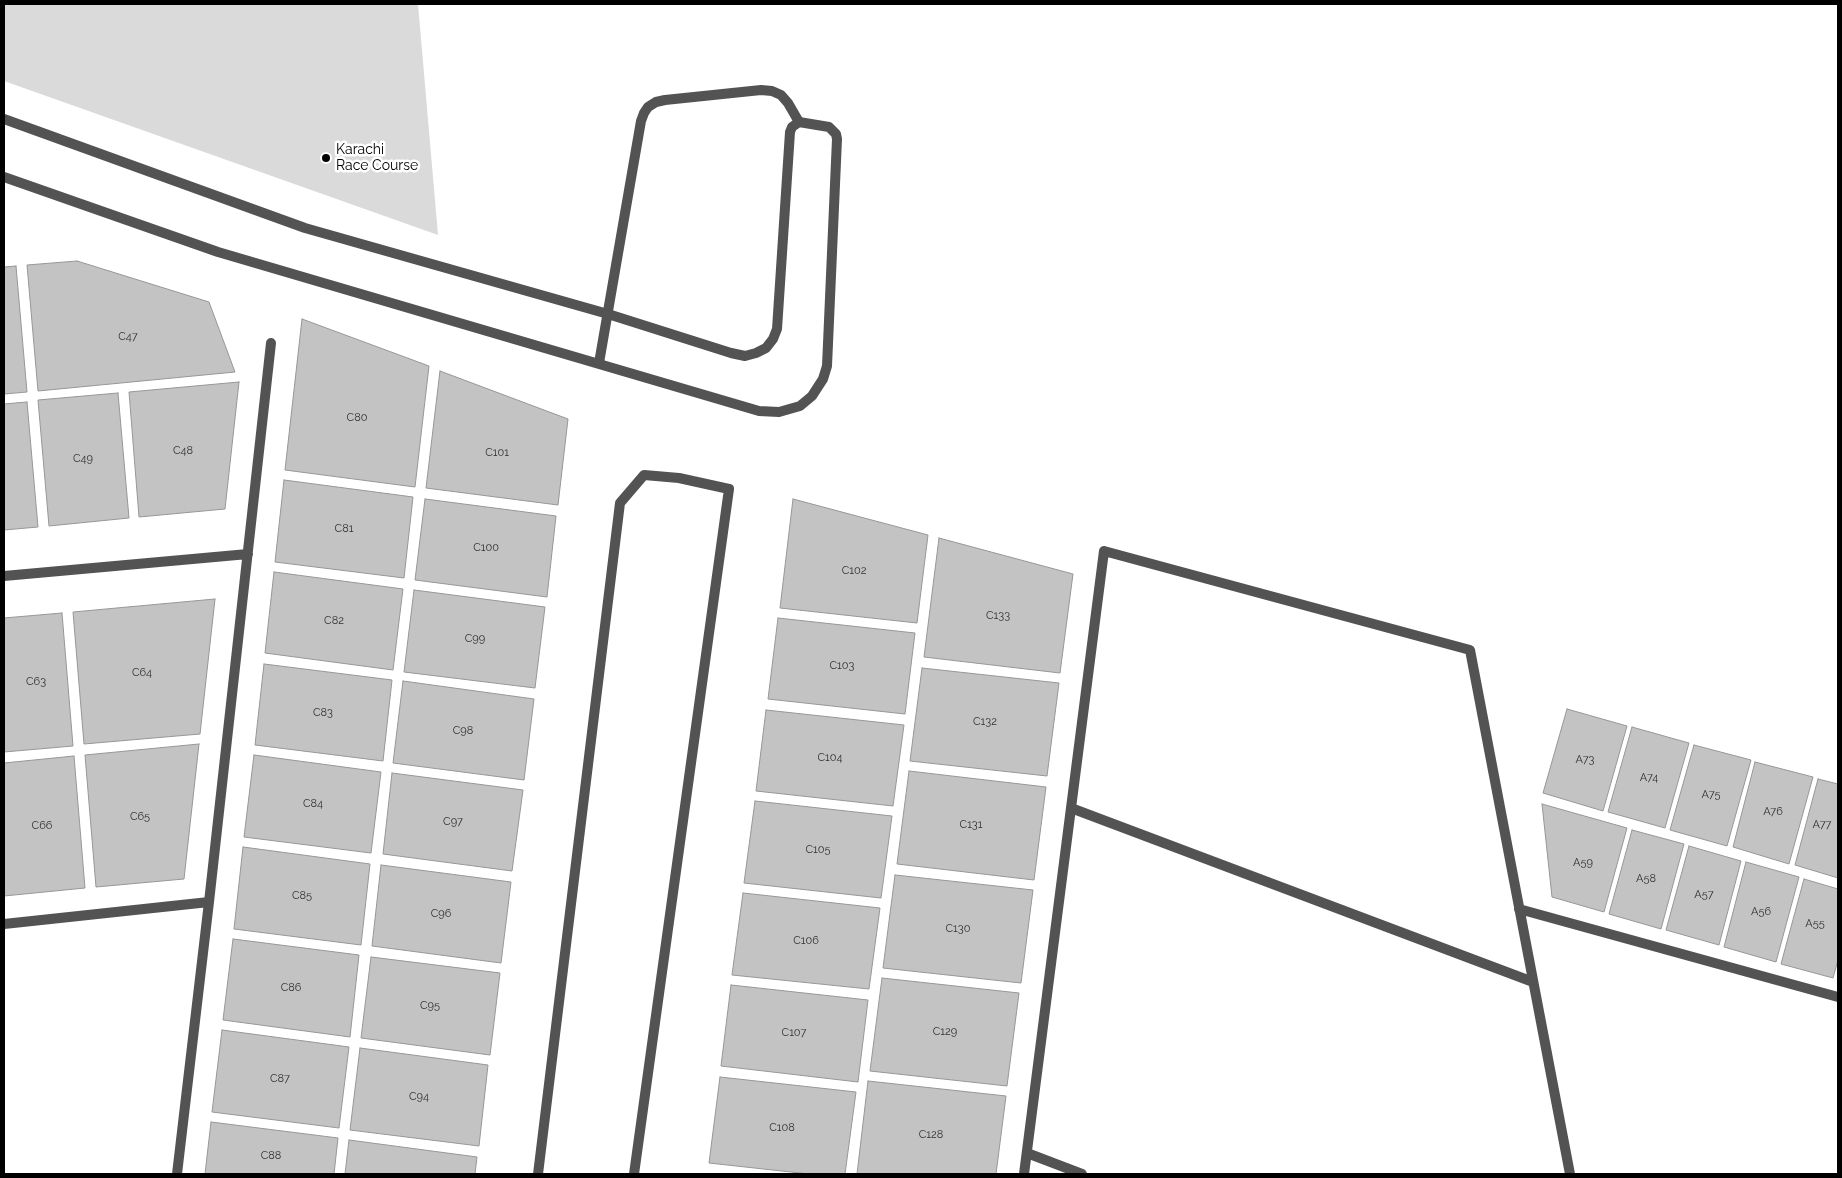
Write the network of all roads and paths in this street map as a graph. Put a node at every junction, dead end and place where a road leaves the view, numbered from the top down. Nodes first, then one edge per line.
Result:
1 (4, 119) edge
2 (799, 122) junction
3 (4, 177) edge
4 (608, 314) junction
5 (271, 344) dead end
6 (599, 363) junction
7 (248, 554) junction
8 (4, 576) edge
9 (1071, 808) junction
10 (209, 902) junction
11 (1520, 909) junction
12 (4, 924) edge
13 (1533, 982) junction
14 (1838, 997) edge
15 (1027, 1153) junction
16 (177, 1174) edge
17 (538, 1174) edge
18 (634, 1174) edge
19 (1024, 1174) edge
20 (1082, 1174) edge
21 (1570, 1174) edge

1 - 4 street
2 - 4 street
2 - 4 street
2 - 6 street
3 - 6 street
4 - 6 street
5 - 7 street
7 - 8 street
7 - 10 street
9 - 11 street
9 - 13 street
9 - 15 street
10 - 12 street
10 - 16 street
11 - 13 street
11 - 14 street
13 - 21 street
15 - 19 street
15 - 20 street
17 - 18 street

